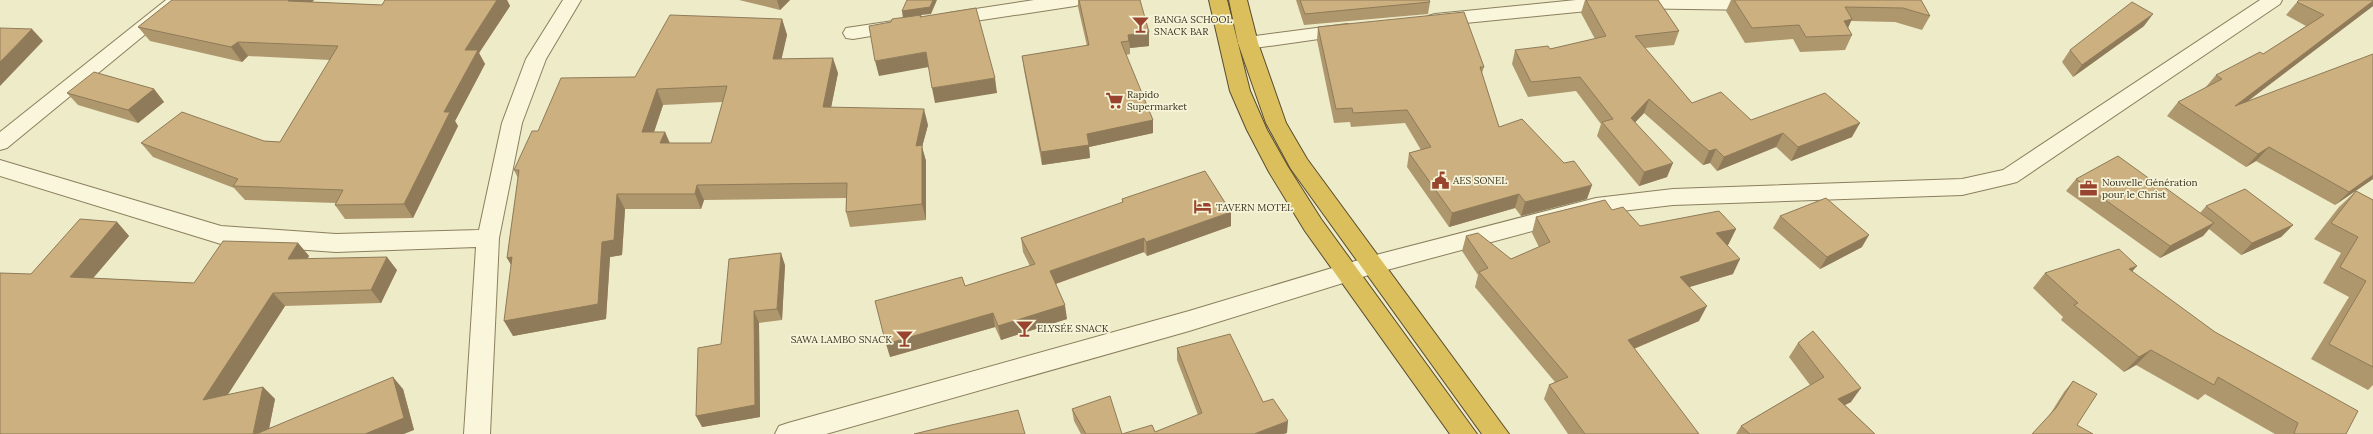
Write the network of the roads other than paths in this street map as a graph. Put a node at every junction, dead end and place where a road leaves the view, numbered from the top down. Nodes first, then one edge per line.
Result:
1 (178, 0) edge
2 (572, 0) edge
3 (1075, 0) edge
4 (1218, 0) edge
5 (1238, 0) edge
6 (2273, 0) edge
7 (1758, 4) edge
8 (1415, 22) edge
9 (1362, 28) edge
10 (853, 33) dead end
11 (1248, 43) junction
12 (0, 143) edge
13 (0, 168) edge
14 (488, 238) junction
15 (1372, 265) junction
16 (1347, 272) junction
17 (477, 434) edge
18 (788, 434) edge
19 (1464, 434) edge
20 (1496, 434) edge

1 - 12 street
2 - 14 street
3 - 10 street
4 - 16 highway
5 - 11 highway
6 - 15 street
7 - 8 street
9 - 11 street
11 - 15 highway
13 - 14 street
14 - 17 street
15 - 16 street
15 - 20 highway
16 - 18 street
16 - 19 highway

